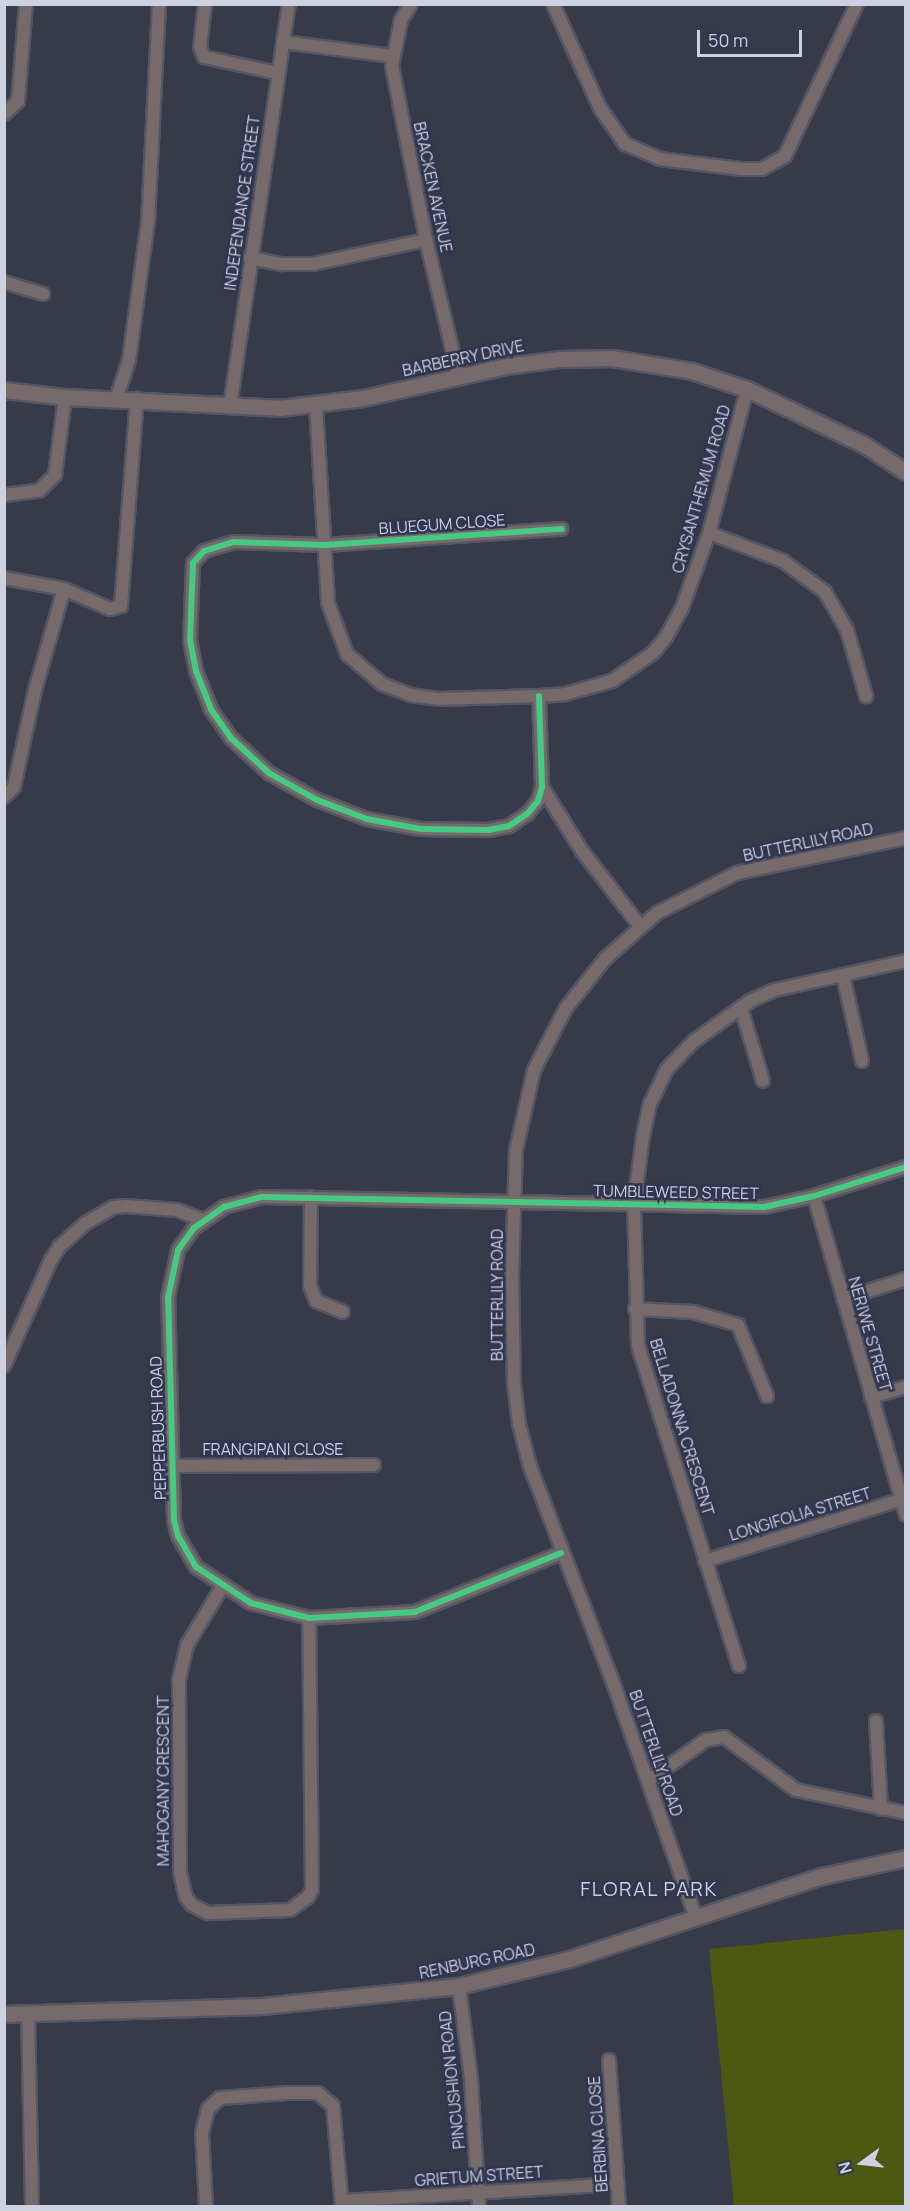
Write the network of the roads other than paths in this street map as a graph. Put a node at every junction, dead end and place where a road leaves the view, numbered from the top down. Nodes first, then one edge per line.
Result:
1 (26, 4) edge
2 (159, 4) edge
3 (205, 4) edge
4 (288, 4) edge
5 (411, 4) edge
6 (553, 4) edge
7 (857, 4) edge
8 (283, 42) junction
9 (392, 56) junction
10 (278, 74) junction
11 (4, 114) edge
12 (426, 240) junction
13 (250, 258) junction
14 (4, 282) edge
15 (43, 294) dead end
16 (459, 377) junction
17 (747, 389) junction
18 (4, 390) edge
19 (65, 397) junction
20 (117, 398) junction
21 (137, 399) junction
22 (316, 406) junction
23 (230, 407) junction
24 (906, 472) edge
25 (4, 495) edge
26 (561, 529) dead end
27 (709, 533) junction
28 (325, 545) junction
29 (4, 578) edge
30 (64, 589) junction
31 (538, 696) junction
32 (866, 696) dead end
33 (542, 787) junction
34 (4, 797) edge
35 (906, 838) edge
36 (640, 926) junction
37 (906, 961) edge
38 (843, 975) junction
39 (741, 1008) junction
40 (862, 1061) dead end
41 (763, 1081) dead end
42 (906, 1167) edge
43 (814, 1196) junction
44 (311, 1197) junction
45 (513, 1203) junction
46 (634, 1205) junction
47 (203, 1221) junction
48 (906, 1279) edge
49 (843, 1299) junction
50 (635, 1309) junction
51 (343, 1312) dead end
52 (4, 1365) edge
53 (906, 1387) edge
54 (767, 1396) dead end
55 (871, 1397) junction
56 (374, 1465) dead end
57 (173, 1466) junction
58 (904, 1499) edge
59 (906, 1515) edge
60 (561, 1553) junction
61 (705, 1561) junction
62 (222, 1587) junction
63 (309, 1618) junction
64 (739, 1666) dead end
65 (876, 1721) dead end
66 (648, 1781) junction
67 (881, 1809) junction
68 (906, 1813) edge
69 (906, 1858) edge
70 (696, 1918) junction
71 (459, 1986) junction
72 (28, 2013) junction
73 (4, 2014) edge
74 (609, 2060) dead end
75 (617, 2184) junction
76 (478, 2192) junction
77 (342, 2204) edge
78 (32, 2206) edge
79 (206, 2206) edge
80 (479, 2206) edge
81 (619, 2206) edge

1 - 11 street
2 - 20 street
3 - 10 street
4 - 8 street, INDEPENDANCE STREET
5 - 9 street, BRACKEN AVENUE
6 - 7 street
8 - 9 street
8 - 10 street, INDEPENDANCE STREET
9 - 12 street, BRACKEN AVENUE
10 - 13 street, INDEPENDANCE STREET
12 - 13 street
12 - 16 street, BRACKEN AVENUE
13 - 23 street, INDEPENDANCE STREET
14 - 15 street
16 - 17 street, BARBERRY DRIVE
16 - 22 street, BARBERRY DRIVE
17 - 24 street, BARBERRY DRIVE
17 - 27 street, CRYSANTHEMUM ROAD
18 - 19 street, BARBERRY DRIVE
19 - 20 street, BARBERRY DRIVE
19 - 25 street
20 - 21 street, BARBERRY DRIVE
21 - 23 street, BARBERRY DRIVE
21 - 30 street
22 - 23 street, BARBERRY DRIVE
22 - 28 street, CRYSANTHEMUM ROAD
26 - 28 street, BLUEGUM CLOSE
27 - 31 street, CRYSANTHEMUM ROAD
27 - 32 street
28 - 31 street, CRYSANTHEMUM ROAD
28 - 33 street, BLUEGUM CLOSE
29 - 30 street
30 - 34 street
31 - 33 street
33 - 36 street
35 - 36 street, BUTTERLILY ROAD
36 - 45 street, BUTTERLILY ROAD
37 - 38 street, BELLADONNA CRESCENT
38 - 39 street, BELLADONNA CRESCENT
38 - 40 street
39 - 41 street
39 - 46 street, BELLADONNA CRESCENT
42 - 43 street, TUMBLEWEED STREET
43 - 46 street, TUMBLEWEED STREET
43 - 49 street, NERIWE STREET
44 - 45 street, PEPPERBUSH ROAD
44 - 47 street, PEPPERBUSH ROAD
44 - 51 street
45 - 46 street, TUMBLEWEED STREET
45 - 60 street, BUTTERLILY ROAD
46 - 50 street, BELLADONNA CRESCENT
47 - 52 street
47 - 57 street, PEPPERBUSH ROAD
48 - 49 street
49 - 55 street, NERIWE STREET
50 - 54 street
50 - 61 street, BELLADONNA CRESCENT
53 - 55 street
55 - 58 street, NERIWE STREET
56 - 57 street, FRANGIPANI CLOSE
57 - 62 street, PEPPERBUSH ROAD
58 - 59 street, NERIWE STREET
58 - 61 street, LONGIFOLIA STREET
60 - 63 street, PEPPERBUSH ROAD
60 - 66 street, BUTTERLILY ROAD
61 - 64 street, BELLADONNA CRESCENT
62 - 63 street, PEPPERBUSH ROAD
62 - 63 street, MAHOGANY CRESCENT
65 - 67 street
66 - 67 street
66 - 70 street, BUTTERLILY ROAD
67 - 68 street
69 - 70 street, RENBURG ROAD
70 - 71 street, RENBURG ROAD
71 - 72 street, RENBURG ROAD
71 - 76 street, PINCUSHION ROAD
72 - 73 street, RENBURG ROAD
72 - 78 street
74 - 75 street, BERBINA CLOSE
75 - 76 street, GRIETUM STREET
75 - 81 street, BERBINA CLOSE
76 - 77 street, GRIETUM STREET
76 - 80 street, PINCUSHION ROAD
77 - 79 street

